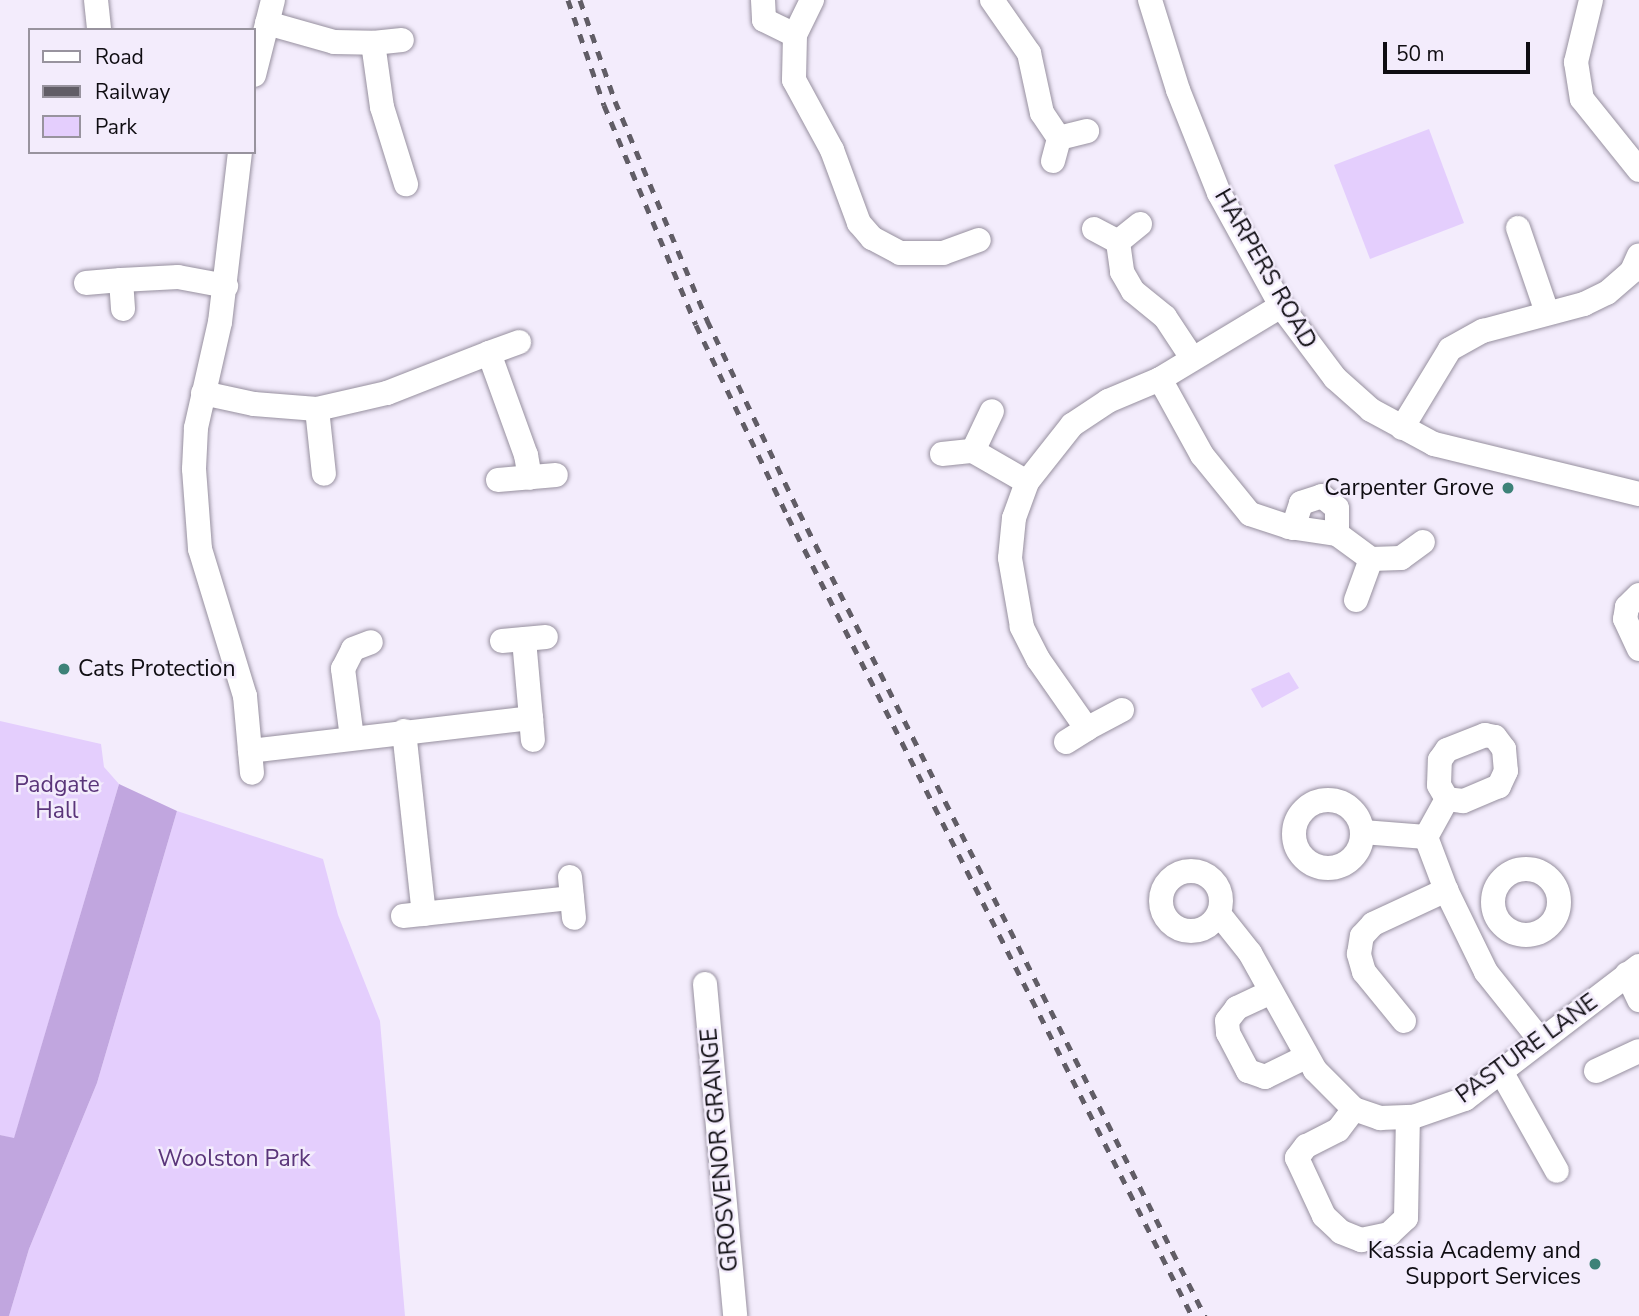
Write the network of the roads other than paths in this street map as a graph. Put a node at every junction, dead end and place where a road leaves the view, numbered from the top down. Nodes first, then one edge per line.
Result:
1 (96, 0) edge
2 (763, 0) edge
3 (812, 0) edge
4 (992, 0) edge
5 (1150, 0) edge
6 (1591, 0) edge
7 (270, 11) edge
8 (99, 28) edge
9 (795, 35) junction
10 (402, 40) dead end
11 (373, 43) junction
12 (256, 67) edge
13 (1087, 131) dead end
14 (240, 154) edge
15 (1639, 170) edge
16 (406, 184) dead end
17 (1140, 225) dead end
18 (1518, 228) dead end
19 (1094, 229) dead end
20 (979, 240) dead end
21 (1118, 243) junction
22 (1637, 267) edge
23 (121, 280) junction
24 (86, 283) dead end
25 (226, 286) junction
26 (1280, 306) junction
27 (123, 309) dead end
28 (1547, 312) junction
29 (519, 342) dead end
30 (489, 353) junction
31 (1192, 358) junction
32 (1160, 379) junction
33 (203, 393) junction
34 (317, 408) junction
35 (992, 411) dead end
36 (1402, 428) junction
37 (973, 451) junction
38 (942, 454) dead end
39 (324, 474) dead end
40 (556, 475) dead end
41 (530, 478) junction
42 (498, 480) dead end
43 (1027, 482) junction
44 (1639, 494) edge
45 (1293, 528) junction
46 (1337, 534) junction
47 (1423, 542) dead end
48 (1371, 559) junction
49 (1639, 595) edge
50 (1356, 600) dead end
51 (524, 639) dead end
52 (371, 642) dead end
53 (1639, 649) edge
54 (1122, 710) dead end
55 (1087, 729) junction
56 (404, 731) junction
57 (352, 738) junction
58 (1066, 742) dead end
59 (1447, 799) dead end
60 (1363, 832) dead end
61 (1426, 837) junction
62 (572, 898) dead end
63 (1450, 900) junction
64 (1494, 910) dead end
65 (1219, 914) dead end
66 (1633, 970) edge
67 (705, 984) dead end
68 (1270, 992) junction
69 (1639, 1000) edge
70 (1405, 1021) dead end
71 (1541, 1041) junction
72 (1639, 1051) edge
73 (1306, 1057) junction
74 (1596, 1071) dead end
75 (1502, 1073) junction
76 (1354, 1109) junction
77 (1408, 1118) junction
78 (1557, 1171) dead end
79 (735, 1316) edge

1 - 8 street
2 - 9 street
3 - 9 street
4 - 13 street
5 - 26 street, HARPERS ROAD
6 - 15 street
7 - 11 street
7 - 12 street
9 - 20 street
10 - 11 street
11 - 16 street
14 - 25 street
17 - 21 street
18 - 28 street
19 - 21 street
21 - 31 street
22 - 28 street
23 - 24 street
23 - 25 street
23 - 27 street
25 - 33 street
26 - 31 street
26 - 36 street, HARPERS ROAD
28 - 36 street
29 - 30 street
30 - 34 street
30 - 41 street
31 - 32 street
32 - 43 street
32 - 45 street
33 - 34 street
33 - 57 street
34 - 39 street
35 - 37 street
36 - 44 street, HARPERS ROAD
37 - 38 street
37 - 43 street
40 - 41 street
41 - 42 street
43 - 55 street
45 - 46 street
45 - 46 street
46 - 48 street
47 - 48 street
48 - 50 street
49 - 53 street
51 - 56 street
52 - 57 street
54 - 55 street
55 - 58 street
56 - 57 street
56 - 62 street
59 - 61 street
60 - 61 street
61 - 63 street
63 - 64 street
63 - 70 street
63 - 71 street
65 - 68 street
66 - 69 street
66 - 71 street, PASTURE LANE
67 - 79 street, GROSVENOR GRANGE
68 - 73 street
68 - 73 street
71 - 75 street, PASTURE LANE
72 - 74 street
73 - 76 street
75 - 77 street, PASTURE LANE
75 - 78 street
76 - 77 street, PASTURE LANE
76 - 77 street

